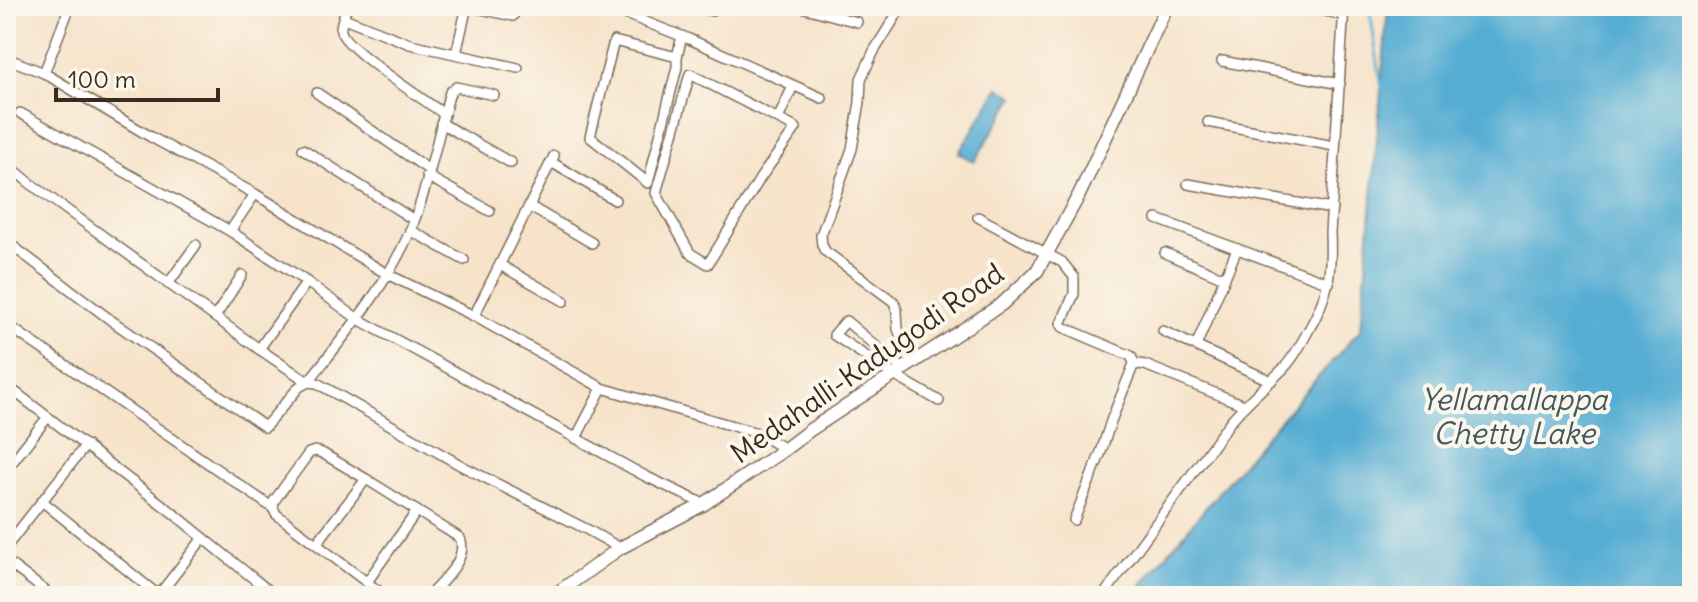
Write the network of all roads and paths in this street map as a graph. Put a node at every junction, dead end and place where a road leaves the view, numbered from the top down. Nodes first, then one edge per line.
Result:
1 (70, 6) edge
2 (347, 6) edge
3 (467, 6) edge
4 (605, 6) edge
5 (690, 6) edge
6 (798, 6) edge
7 (902, 6) edge
8 (1167, 6) edge
9 (1303, 6) edge
10 (712, 11) dead end
11 (1343, 11) edge
12 (513, 16) dead end
13 (344, 18) junction
14 (857, 22) dead end
15 (682, 36) junction
16 (456, 54) junction
17 (677, 57) junction
18 (6, 58) edge
19 (1222, 61) dead end
20 (518, 68) dead end
21 (44, 73) junction
22 (1340, 84) junction
23 (793, 86) junction
24 (317, 93) dead end
25 (494, 95) dead end
26 (822, 98) dead end
27 (20, 113) dead end
28 (442, 118) junction
29 (778, 119) junction
30 (1208, 122) dead end
31 (1334, 146) junction
32 (303, 149) dead end
33 (6, 163) edge
34 (511, 163) dead end
35 (428, 173) junction
36 (1188, 184) dead end
37 (255, 194) junction
38 (615, 200) dead end
39 (529, 206) junction
40 (1332, 209) junction
41 (490, 211) dead end
42 (978, 217) dead end
43 (1157, 219) dead end
44 (412, 225) junction
45 (230, 231) junction
46 (6, 241) edge
47 (592, 243) dead end
48 (196, 245) dead end
49 (1237, 249) junction
50 (1165, 253) dead end
51 (1046, 254) junction
52 (464, 260) dead end
53 (500, 265) junction
54 (387, 274) junction
55 (242, 275) dead end
56 (1224, 278) junction
57 (307, 282) junction
58 (1329, 283) junction
59 (168, 284) junction
60 (564, 301) dead end
61 (474, 316) junction
62 (215, 317) junction
63 (358, 319) junction
64 (6, 324) edge
65 (1163, 331) dead end
66 (1196, 346) junction
67 (259, 349) junction
68 (1135, 365) junction
69 (902, 369) junction
70 (1271, 381) junction
71 (308, 382) junction
72 (7, 387) edge
73 (602, 388) junction
74 (939, 401) dead end
75 (1244, 405) junction
76 (47, 418) junction
77 (576, 438) junction
78 (86, 445) junction
79 (785, 449) junction
80 (6, 470) edge
81 (366, 479) junction
82 (42, 501) junction
83 (704, 504) junction
84 (273, 508) junction
85 (417, 511) junction
86 (1074, 520) dead end
87 (203, 538) junction
88 (317, 543) junction
89 (6, 547) edge
90 (620, 548) junction
91 (6, 561) edge
92 (367, 582) junction
93 (52, 596) edge
94 (158, 596) edge
95 (275, 596) edge
96 (385, 596) edge
97 (429, 596) edge
98 (553, 596) edge
99 (1103, 596) edge

1 - 21 street
2 - 13 street
3 - 12 street
3 - 16 street
4 - 15 street
5 - 10 street
6 - 14 street
7 - 69 street
8 - 51 street, Medahalli-Kadugodi Road
9 - 11 street
11 - 22 street
13 - 16 street
13 - 28 street
15 - 17 street
15 - 23 street
16 - 20 street
17 - 17 street
18 - 21 street
19 - 22 street
21 - 37 street
22 - 31 street
23 - 26 street
23 - 29 street
24 - 35 street
25 - 28 street
27 - 45 street
28 - 34 street
28 - 35 street
29 - 29 street
30 - 31 street
31 - 40 street
32 - 44 street
33 - 59 street
35 - 41 street
35 - 44 street
36 - 40 street
37 - 45 street
37 - 54 street
38 - 39 street
39 - 47 street
39 - 53 street
40 - 58 street
42 - 51 street
43 - 49 street
44 - 52 street
44 - 54 street
45 - 57 street
46 - 71 street
48 - 59 street
49 - 56 street
49 - 58 street
50 - 56 street
51 - 68 street
51 - 69 street, Medahalli-Kadugodi Road
53 - 60 street
53 - 61 street
54 - 61 street
54 - 63 street
55 - 62 street
56 - 66 street
57 - 63 street
57 - 67 street
58 - 70 street
59 - 62 street
61 - 73 street
62 - 67 street
63 - 71 street
63 - 77 street
64 - 84 street
65 - 66 street
66 - 70 street
67 - 71 street
68 - 75 street
68 - 86 street
69 - 69 street
69 - 74 street
69 - 79 street, Medahalli-Kadugodi Road
70 - 75 street
71 - 90 street
72 - 76 street
73 - 77 street
73 - 79 street
75 - 99 street
76 - 78 street
76 - 80 street
77 - 83 street
78 - 82 street
78 - 87 street
79 - 83 street, Medahalli-Kadugodi Road
81 - 84 street
81 - 85 street
81 - 88 street
82 - 89 street
82 - 94 street
83 - 90 street, Medahalli-Kadugodi Road
84 - 88 street
85 - 92 street
85 - 97 street
87 - 94 street
87 - 95 street
88 - 92 street
90 - 98 street, Medahalli-Kadugodi Road
91 - 93 street
92 - 96 street

